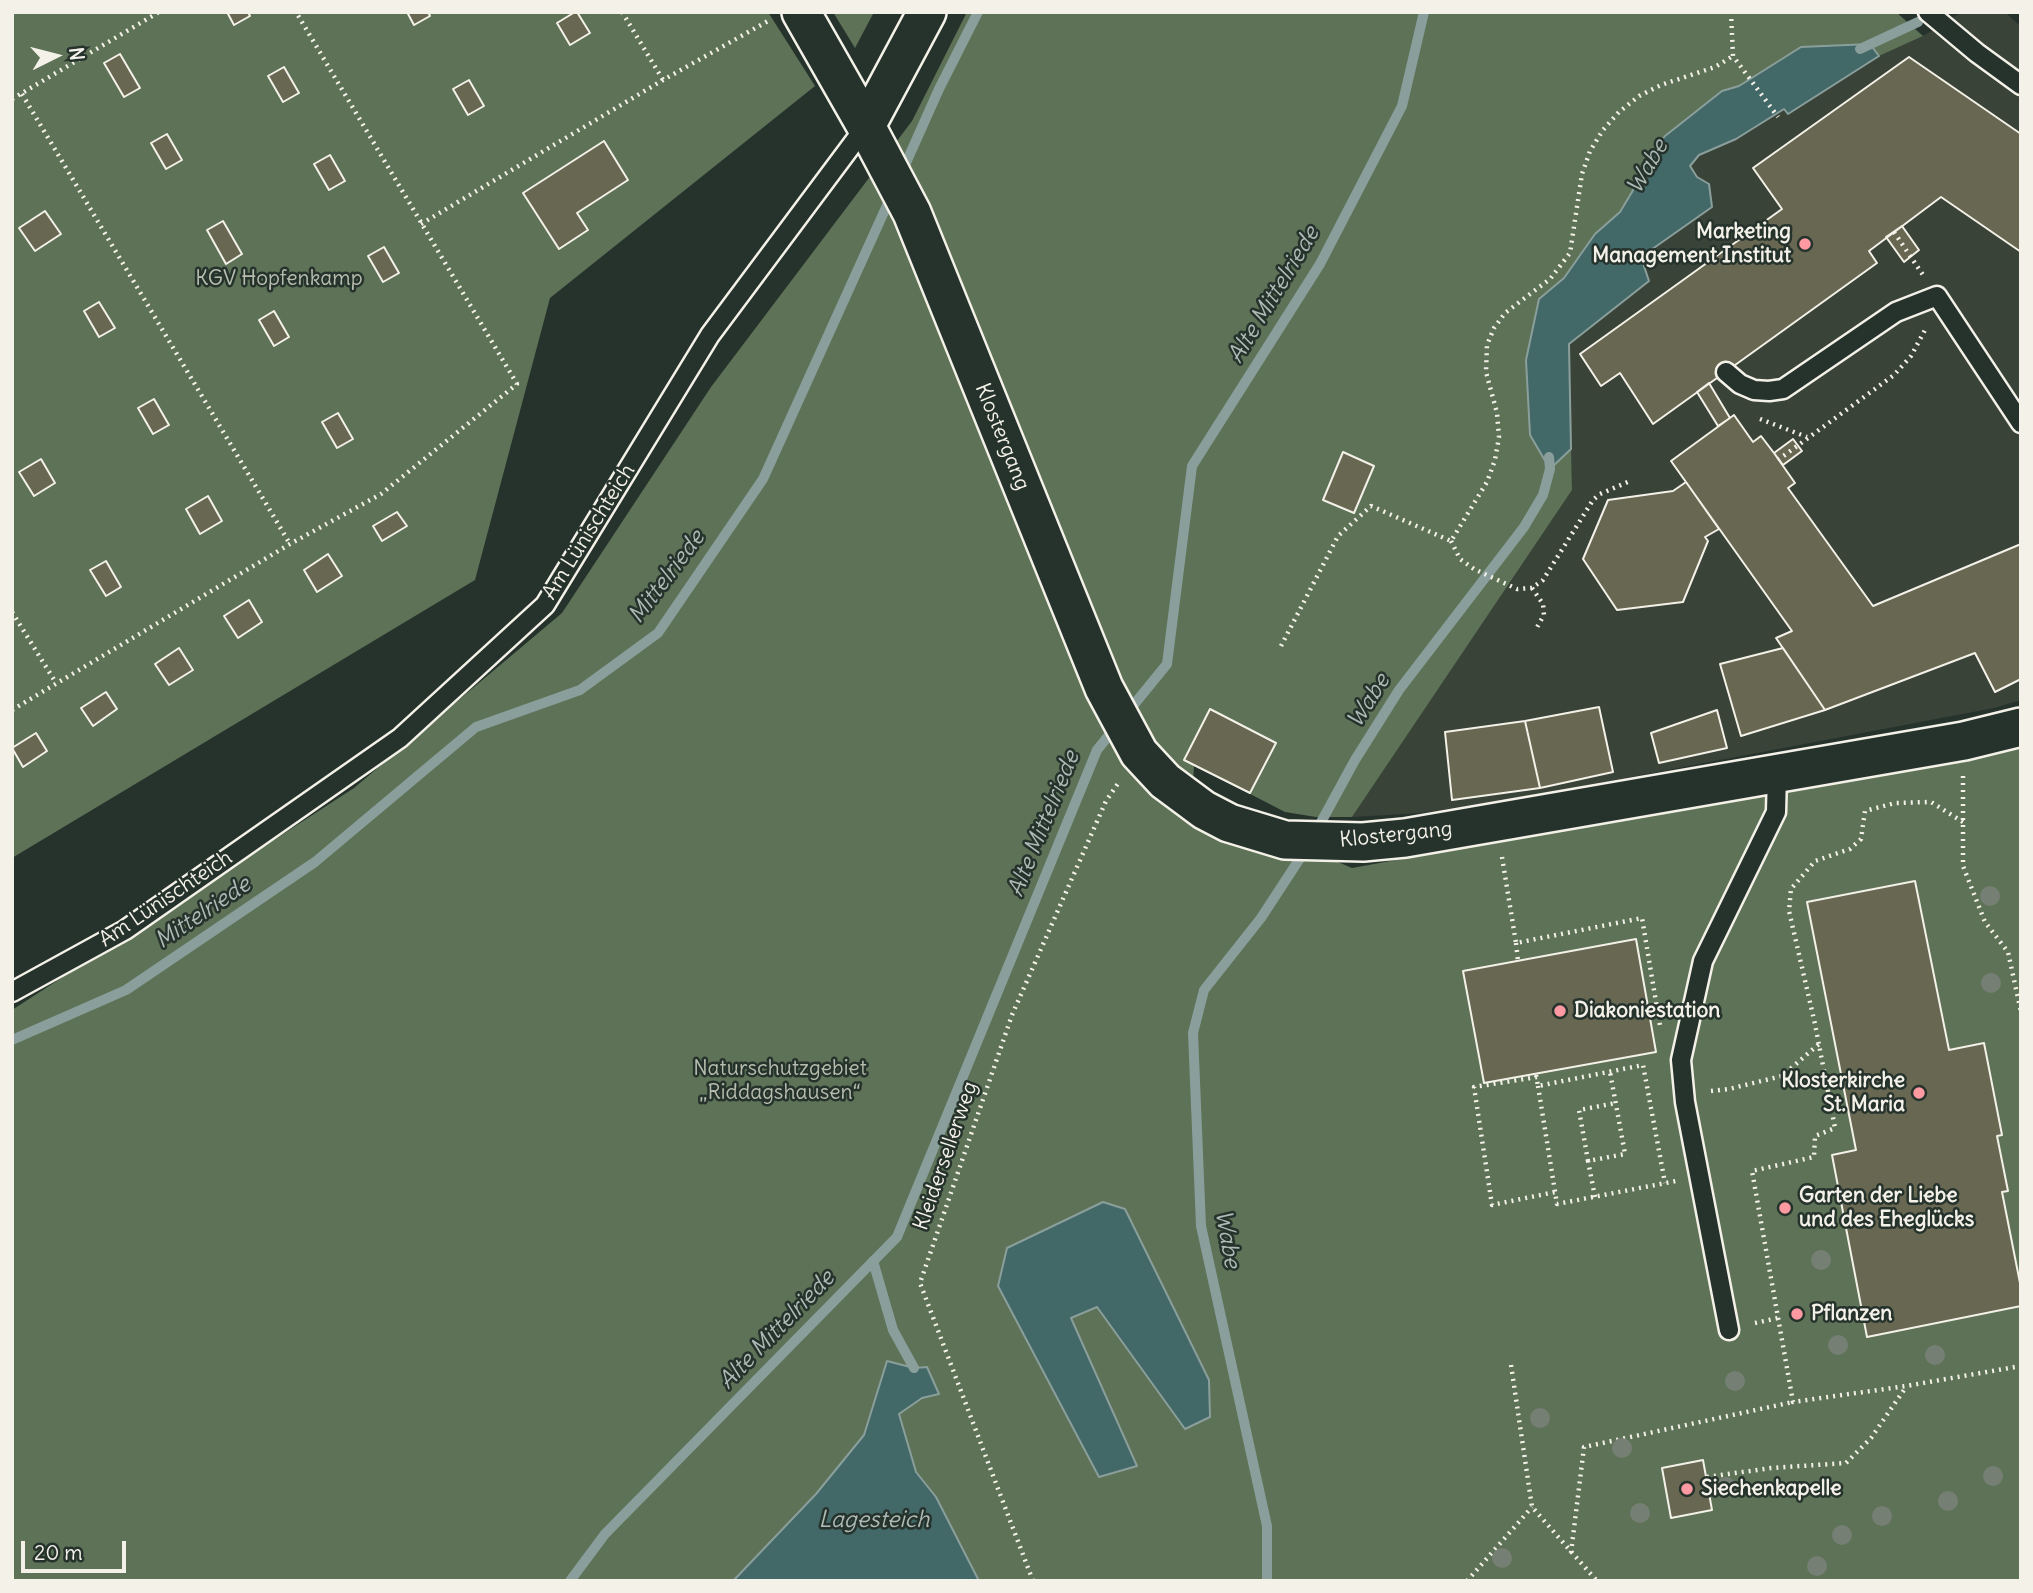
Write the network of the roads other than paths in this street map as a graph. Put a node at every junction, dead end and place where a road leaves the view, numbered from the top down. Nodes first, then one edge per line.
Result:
1 (927, 12) edge
2 (1928, 12) edge
3 (786, 16) edge
4 (2021, 85) edge
5 (866, 126) junction
6 (1726, 372) dead end
7 (2021, 423) edge
8 (2021, 727) edge
9 (1777, 773) junction
10 (12, 992) edge
11 (1729, 1330) dead end

1 - 5 street, Am Lünischteich
2 - 4 lane
3 - 5 street, Klostergang
5 - 9 street, Klostergang
5 - 10 lane, Am Lünischteich
6 - 7 lane
8 - 9 street, Klostergang
9 - 11 lane

